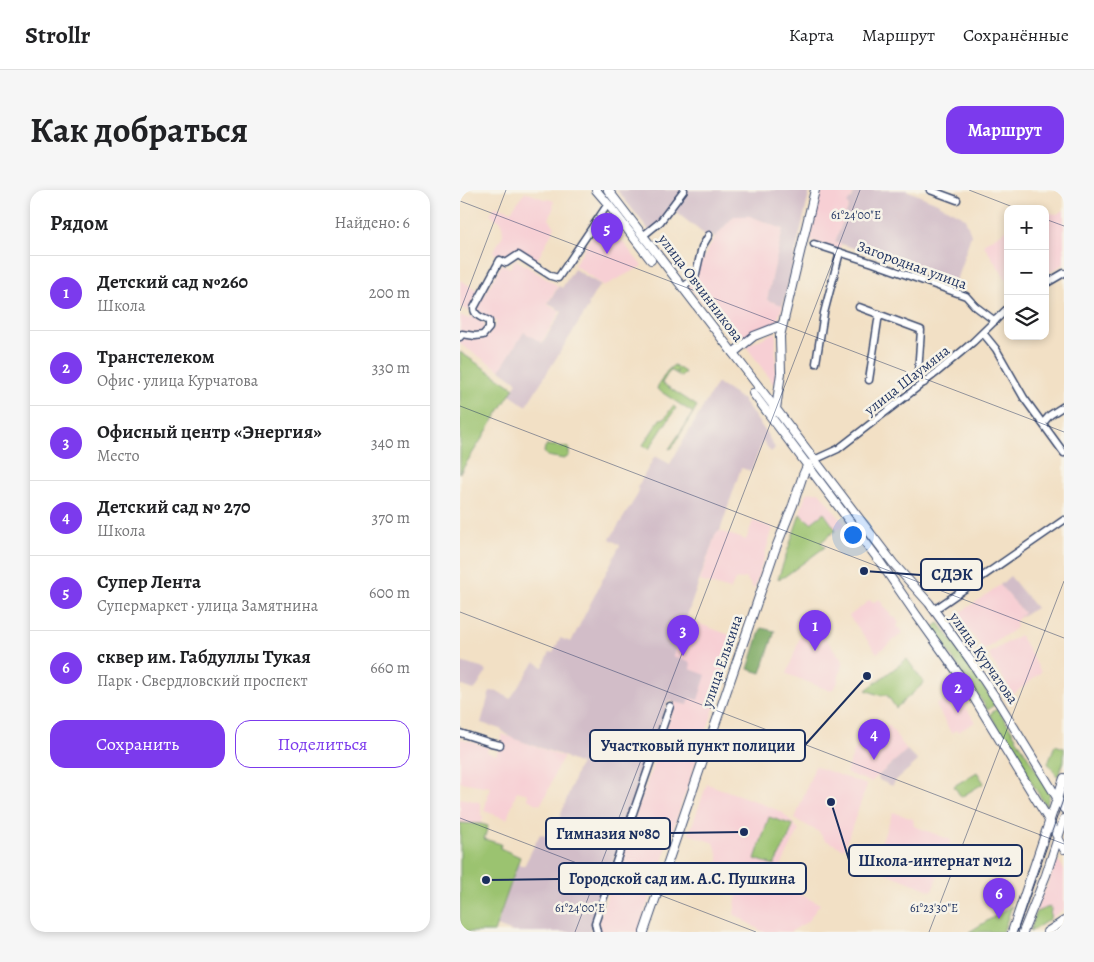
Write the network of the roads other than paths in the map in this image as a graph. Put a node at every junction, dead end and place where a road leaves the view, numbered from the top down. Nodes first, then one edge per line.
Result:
1 (596, 190) edge
2 (608, 190) edge
3 (684, 190) edge
4 (815, 190) edge
5 (930, 190) edge
6 (957, 200) dead end
7 (608, 204) junction
8 (644, 235) junction
9 (709, 235) dead end
10 (814, 244) dead end
11 (840, 252) junction
12 (651, 260) dead end
13 (1064, 273) edge
14 (1049, 282) edge
15 (683, 287) junction
16 (859, 306) dead end
17 (1004, 312) edge
18 (879, 314) junction
19 (995, 321) junction
20 (782, 325) junction
21 (983, 333) junction
22 (460, 337) edge
23 (733, 353) junction
24 (816, 363) dead end
25 (869, 380) dead end
26 (924, 383) junction
27 (753, 393) dead end
28 (774, 406) junction
29 (1064, 406) edge
30 (1043, 423) junction
31 (786, 437) junction
32 (1064, 453) edge
33 (814, 460) junction
34 (807, 466) junction
35 (1064, 520) edge
36 (934, 610) junction
37 (920, 621) junction
38 (670, 706) dead end
39 (460, 732) edge
40 (500, 744) dead end
41 (1064, 778) edge
42 (1058, 798) junction
43 (1064, 809) edge
44 (1064, 819) edge
45 (1050, 821) junction
46 (1058, 837) junction
47 (1064, 849) edge
48 (1064, 922) edge
49 (596, 932) edge
50 (644, 932) edge
51 (1012, 932) edge
52 (1023, 932) edge
53 (1047, 932) edge

1 - 7 main road, улица Овчинникова
2 - 8 main road, улица Овчинникова
3 - 8 street
4 - 20 main road
5 - 6 street
7 - 12 main road, улица Овчинникова
7 - 22 street
8 - 15 main road, улица Овчинникова
9 - 15 street
10 - 11 street, Загородная улица
11 - 19 street, Загородная улица
11 - 24 street
13 - 14 street
15 - 23 main road, улица Овчинникова
16 - 18 street
17 - 19 street, улица Шаумяна
18 - 25 street
18 - 26 street
19 - 21 street, улица Шаумяна
20 - 23 main road
20 - 28 main road
21 - 26 street, улица Шаумяна
21 - 30 street
23 - 28 main road, улица Овчинникова
26 - 33 street, улица Шаумяна
27 - 31 main road
28 - 31 main road
28 - 33 main road, улица Овчинникова
29 - 30 street
30 - 32 street
31 - 34 main road
33 - 34 main road, улица Елькина
33 - 36 main road, улица Курчатова
34 - 37 main road, улица Курчатова
34 - 50 main road, улица Елькина
35 - 36 street
36 - 37 main road
36 - 42 main road, улица Курчатова
37 - 45 main road, улица Курчатова
38 - 49 street
39 - 40 street
41 - 42 main road
42 - 43 main road, улица Курчатова
42 - 45 main road
44 - 46 main road
45 - 46 main road, улица Курчатова
45 - 51 main road
46 - 47 main road, улица Курчатова
46 - 52 main road
48 - 53 main road

